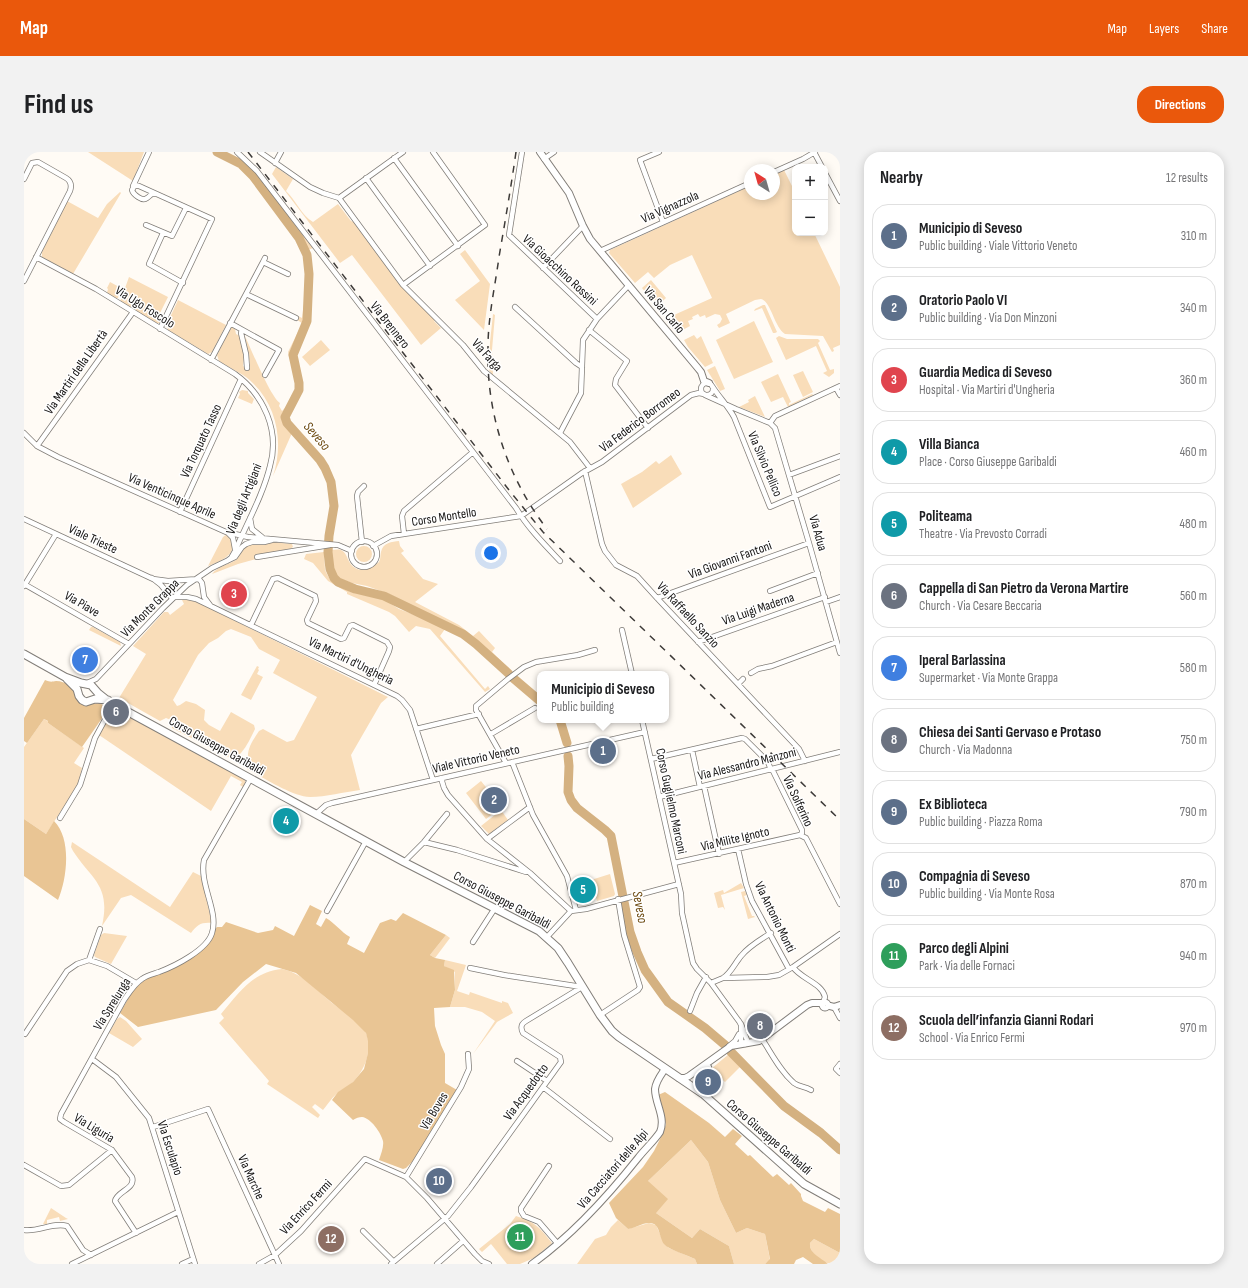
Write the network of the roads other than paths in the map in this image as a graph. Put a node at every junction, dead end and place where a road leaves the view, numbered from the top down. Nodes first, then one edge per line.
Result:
1 (149, 152) edge
2 (237, 152) edge
3 (260, 152) edge
4 (281, 152) edge
5 (403, 152) edge
6 (433, 152) edge
7 (522, 152) edge
8 (540, 152) edge
9 (554, 152) edge
10 (659, 152) edge
11 (815, 152) edge
12 (394, 158) junction
13 (544, 159) junction
14 (275, 163) junction
15 (821, 164) edge
16 (780, 169) edge
17 (24, 178) edge
18 (366, 178) junction
19 (828, 179) edge
20 (744, 186) edge
21 (132, 188) junction
22 (156, 194) junction
23 (339, 198) junction
24 (840, 201) edge
25 (186, 208) junction
26 (663, 222) junction
27 (146, 225) dead end
28 (582, 226) junction
29 (163, 233) junction
30 (458, 246) junction
31 (600, 251) junction
32 (36, 257) junction
33 (430, 266) junction
34 (543, 268) junction
35 (288, 274) dead end
36 (24, 280) edge
37 (182, 283) junction
38 (403, 285) junction
39 (629, 285) junction
40 (246, 294) junction
41 (515, 307) dead end
42 (132, 312) junction
43 (296, 318) dead end
44 (596, 320) junction
45 (230, 324) junction
46 (160, 329) junction
47 (242, 330) junction
48 (589, 330) junction
49 (211, 360) junction
50 (582, 367) junction
51 (247, 368) dead end
52 (265, 375) dead end
53 (241, 379) junction
54 (710, 385) junction
55 (838, 387) edge
56 (705, 394) junction
57 (840, 395) edge
58 (728, 406) junction
59 (770, 423) junction
60 (648, 428) junction
61 (24, 433) edge
62 (560, 433) junction
63 (37, 446) junction
64 (473, 452) junction
65 (840, 456) edge
66 (588, 470) junction
67 (789, 475) junction
68 (840, 477) edge
69 (364, 486) dead end
70 (796, 496) junction
71 (180, 512) junction
72 (251, 514) junction
73 (521, 516) junction
74 (24, 519) edge
75 (226, 532) junction
76 (56, 534) junction
77 (404, 534) junction
78 (241, 536) junction
79 (267, 539) junction
80 (276, 539) junction
81 (298, 541) junction
82 (362, 542) junction
83 (810, 543) junction
84 (324, 546) junction
85 (373, 546) junction
86 (235, 551) junction
87 (352, 551) junction
88 (293, 552) junction
89 (257, 557) dead end
90 (227, 561) junction
91 (560, 561) dead end
92 (818, 573) junction
93 (152, 578) junction
94 (199, 580) junction
95 (24, 585) edge
96 (770, 591) dead end
97 (168, 594) junction
98 (840, 597) edge
99 (173, 598) junction
100 (657, 598) junction
101 (826, 600) junction
102 (169, 602) junction
103 (211, 606) junction
104 (251, 625) junction
105 (622, 630) dead end
106 (698, 642) junction
107 (837, 642) junction
108 (129, 644) junction
109 (595, 650) dead end
110 (840, 653) edge
111 (24, 654) edge
112 (631, 671) edge
113 (750, 673) dead end
114 (62, 675) junction
115 (96, 679) junction
116 (743, 679) dead end
117 (86, 684) junction
118 (738, 684) junction
119 (374, 685) junction
120 (95, 689) junction
121 (78, 693) junction
122 (91, 700) junction
123 (111, 702) junction
124 (535, 708) dead end
125 (479, 714) junction
126 (643, 723) edge
127 (416, 728) junction
128 (645, 732) junction
129 (490, 734) junction
130 (692, 750) junction
131 (840, 752) edge
132 (651, 759) junction
133 (805, 761) junction
134 (512, 762) junction
135 (506, 763) junction
136 (771, 770) junction
137 (251, 778) junction
138 (441, 778) junction
139 (433, 780) junction
140 (702, 786) junction
141 (659, 797) junction
142 (530, 807) junction
143 (316, 814) junction
144 (447, 814) dead end
145 (60, 818) dead end
146 (800, 835) junction
147 (488, 839) junction
148 (366, 841) junction
149 (424, 842) junction
150 (738, 849) junction
151 (719, 854) junction
152 (404, 862) junction
153 (674, 863) junction
154 (530, 873) junction
155 (679, 884) junction
156 (620, 899) junction
157 (840, 904) edge
158 (495, 908) junction
159 (576, 910) junction
160 (327, 911) dead end
161 (571, 911) junction
162 (100, 930) dead end
163 (770, 933) junction
164 (840, 934) edge
165 (547, 937) junction
166 (473, 942) dead end
167 (89, 960) junction
168 (470, 968) dead end
169 (791, 968) junction
170 (706, 977) junction
171 (723, 978) junction
172 (712, 983) junction
173 (136, 984) junction
174 (582, 987) junction
175 (829, 1006) edge
176 (690, 1011) dead end
177 (600, 1015) junction
178 (840, 1018) edge
179 (742, 1030) junction
180 (25, 1034) dead end
181 (759, 1041) junction
182 (741, 1044) junction
183 (728, 1049) junction
184 (468, 1054) dead end
185 (92, 1059) junction
186 (517, 1061) dead end
187 (840, 1064) edge
188 (665, 1069) junction
189 (840, 1073) edge
190 (691, 1075) junction
191 (677, 1076) junction
192 (697, 1080) junction
193 (547, 1081) junction
194 (689, 1085) junction
195 (543, 1087) junction
196 (811, 1090) dead end
197 (724, 1113) junction
198 (60, 1119) joint
199 (153, 1127) junction
200 (610, 1139) dead end
201 (112, 1150) junction
202 (24, 1166) edge
203 (549, 1166) dead end
204 (406, 1177) junction
205 (840, 1204) edge
206 (178, 1212) junction
207 (444, 1219) junction
208 (24, 1230) edge
209 (363, 1231) dead end
210 (136, 1232) junction
211 (464, 1241) junction
212 (558, 1244) junction
213 (91, 1255) junction
214 (275, 1255) junction
215 (194, 1262) edge
216 (392, 1262) edge
217 (72, 1264) edge
218 (182, 1264) edge
219 (259, 1264) edge
220 (280, 1264) edge
221 (437, 1264) edge
222 (489, 1264) edge
223 (532, 1264) edge

1 - 21 street
2 - 64 street, Via Brennero
3 - 14 street
4 - 14 street
5 - 12 street
6 - 30 street
7 - 34 street, Via Gioacchino Rossini
8 - 13 street, Via San Carlo
9 - 13 street
10 - 26 street
11 - 15 street
11 - 16 street
12 - 18 street
12 - 30 street
13 - 28 street, Via San Carlo
14 - 23 street
17 - 32 street
18 - 23 street
18 - 33 street
19 - 24 street
20 - 26 street, Via Vignazzola
21 - 22 street
21 - 22 street
22 - 25 street
23 - 38 street, Via Farga
25 - 29 street
25 - 37 street
26 - 31 street, Via Vignazzola
27 - 29 street
28 - 31 street, Via San Carlo
28 - 34 street
29 - 37 street
30 - 33 street
31 - 39 street, Via San Carlo
32 - 36 street
32 - 42 street, Via Ugo Foscolo
33 - 38 street
34 - 44 street, Via Gioacchino Rossini
35 - 40 street
37 - 46 street
38 - 62 street, Via Farga
39 - 44 street
39 - 54 street, Via San Carlo
40 - 43 street
40 - 45 street
41 - 50 street
42 - 46 street, Via Ugo Foscolo
42 - 63 street, Via Martiri della Libertà
44 - 48 street
45 - 47 street
45 - 49 street
46 - 49 street, Via Ugo Foscolo
47 - 51 street
47 - 52 street
48 - 50 street
48 - 60 street
49 - 53 street, Via Ugo Foscolo
50 - 62 street
53 - 71 street, Via Torquato Tasso
53 - 72 street, Via degli Artigiani
54 - 56 street
54 - 56 street
54 - 58 street
55 - 57 street
55 - 59 street
56 - 58 street
56 - 60 street, Via Federico Borromeo
58 - 59 street
58 - 70 street, Via Silvio Pellico
59 - 67 street, Via Adua
60 - 66 street, Via Federico Borromeo
61 - 63 street, Via Venticinque Aprile
62 - 66 street, Via Farga
63 - 71 street, Via Venticinque Aprile
64 - 73 street, Via Brennero
64 - 77 street
65 - 67 street
66 - 73 street, Via Federico Borromeo
66 - 100 street, Via Raffaello Sanzio
67 - 70 street, Via Adua
68 - 70 street, Via Silvio Pellico
69 - 82 street
70 - 83 street, Via Adua
71 - 75 street, Via Venticinque Aprile
72 - 78 street, Via degli Artigiani
72 - 79 street
73 - 77 street, Corso Montello
73 - 91 street, Via Brennero
74 - 76 street, Viale Trieste
75 - 78 street, Via Venticinque Aprile
75 - 86 street
76 - 93 street, Viale Trieste
76 - 95 street
77 - 85 street, Corso Montello
78 - 79 street, Via Venticinque Aprile
78 - 86 street, Via degli Artigiani
79 - 80 street, Via Venticinque Aprile
80 - 81 street, Via Venticinque Aprile
80 - 90 street
81 - 84 street, Via Venticinque Aprile
81 - 88 street
82 - 85 street
82 - 87 street
83 - 92 street, Via Adua
83 - 100 street, Via Giovanni Fantoni
84 - 87 street, Via Venticinque Aprile
84 - 88 street
85 - 87 street
86 - 90 street, Via degli Artigiani
88 - 89 street
90 - 94 street, Via Monte Grappa
92 - 96 street
92 - 101 street, Via Adua
93 - 94 street, Viale Trieste
93 - 97 street, Viale Trieste
94 - 99 street, Via Monte Grappa
94 - 103 street
95 - 108 street, Via Piave
97 - 99 street, Viale Trieste
97 - 102 street
98 - 101 street, Via Luigi Maderna
99 - 102 street, Via Monte Grappa
99 - 103 street, Via Martiri d'Ungheria
100 - 106 street, Via Raffaello Sanzio
101 - 106 street, Via Luigi Maderna
101 - 107 street, Via Adua
102 - 108 street, Via Monte Grappa
103 - 104 street, Via Martiri d'Ungheria
104 - 119 street, Via Martiri d'Ungheria
104 - 119 street
105 - 112 street
106 - 118 street, Via Raffaello Sanzio
107 - 110 street, Via Adua
107 - 113 street
108 - 115 street, Via Monte Grappa
109 - 125 street
111 - 114 main road
114 - 117 main road
114 - 121 main road
115 - 117 street, Via Monte Grappa
115 - 120 street
116 - 118 street
117 - 120 main road
117 - 121 main road
118 - 133 street, Via Raffaello Sanzio
119 - 127 street, Via Martiri d'Ungheria
120 - 122 main road
120 - 123 main road, Corso Giuseppe Garibaldi
121 - 122 main road
122 - 123 main road
123 - 137 main road, Corso Giuseppe Garibaldi
123 - 145 street
124 - 129 street
125 - 127 street
125 - 129 street
126 - 128 street, Corso Guglielmo Marconi
127 - 139 street, Via Martiri d'Ungheria
128 - 132 street, Corso Guglielmo Marconi
128 - 134 street, Viale Vittorio Veneto
129 - 135 street
130 - 132 street
130 - 136 street, Via Solferino
130 - 140 street
131 - 133 street, Via Alessandro Manzoni
132 - 141 street, Corso Guglielmo Marconi
133 - 136 street, Via Alessandro Manzoni
134 - 135 street, Viale Vittorio Veneto
134 - 142 street
135 - 138 street, Viale Vittorio Veneto
136 - 140 street, Via Alessandro Manzoni
136 - 146 street, Via Solferino
137 - 143 main road, Corso Giuseppe Garibaldi
137 - 173 street, Via Sprelunga
138 - 139 street, Viale Vittorio Veneto
138 - 147 street
139 - 143 street, Viale Vittorio Veneto
140 - 141 street, Via Alessandro Manzoni
140 - 151 street
141 - 153 street, Corso Guglielmo Marconi
142 - 147 street
142 - 159 street
143 - 148 main road, Corso Giuseppe Garibaldi
144 - 149 street
146 - 150 street, Via Milite Ignoto
146 - 157 street, Via Solferino
147 - 154 street
148 - 152 main road, Corso Giuseppe Garibaldi
148 - 160 street
149 - 152 street
149 - 154 street
150 - 151 street, Via Milite Ignoto
150 - 163 street, Via Antonio Monti
151 - 153 street, Via Milite Ignoto
152 - 158 main road, Corso Giuseppe Garibaldi
153 - 155 street, Corso Guglielmo Marconi
154 - 161 street
155 - 156 street
155 - 170 street, Corso Guglielmo Marconi
156 - 159 street
156 - 177 street
158 - 165 main road, Corso Giuseppe Garibaldi
158 - 166 street
159 - 161 street
161 - 165 street
162 - 167 street
163 - 169 street, Via Antonio Monti
163 - 171 street
164 - 169 street
165 - 174 main road, Corso Giuseppe Garibaldi
167 - 173 street
167 - 180 street
168 - 174 street
169 - 171 street
169 - 175 street
170 - 172 street, Corso Guglielmo Marconi
170 - 176 street
171 - 172 street
172 - 179 street, Corso Guglielmo Marconi
173 - 185 street, Via Sprelunga
174 - 177 main road, Corso Giuseppe Garibaldi
174 - 193 street, Via Acquedotto
175 - 178 street
175 - 181 street
177 - 188 main road, Corso Giuseppe Garibaldi
179 - 181 street
179 - 182 street
179 - 183 street
181 - 182 street
181 - 196 street
182 - 183 street
183 - 190 street
183 - 192 street
184 - 204 street, Via Boves
185 - 198 street, Via Sprelunga
185 - 199 street, Via Esculapio
186 - 193 street
187 - 189 street
188 - 191 main road, Corso Giuseppe Garibaldi
188 - 212 street, Via Cacciatori delle Alpi
190 - 191 street
190 - 194 street
191 - 194 main road, Corso Giuseppe Garibaldi
192 - 194 street
192 - 197 street
193 - 195 street, Via Acquedotto
194 - 197 main road, Corso Giuseppe Garibaldi
195 - 200 street
195 - 207 street, Via Acquedotto
197 - 205 main road, Corso Giuseppe Garibaldi
198 - 201 street, Via Liguria
199 - 206 street, Via Esculapio
199 - 214 street, Via Marche
201 - 202 street
201 - 210 street, Via Liguria
203 - 212 street
204 - 207 street
204 - 214 street, Via Enrico Fermi
206 - 210 street
206 - 215 street, Via Esculapio
207 - 211 street
207 - 216 street, Via Acquedotto
208 - 213 street
209 - 216 street
210 - 213 street
211 - 221 street
211 - 222 street
212 - 223 street, Via Cacciatori delle Alpi
213 - 217 street
214 - 219 street, Via Enrico Fermi
214 - 220 street, Via Marche
215 - 218 street

